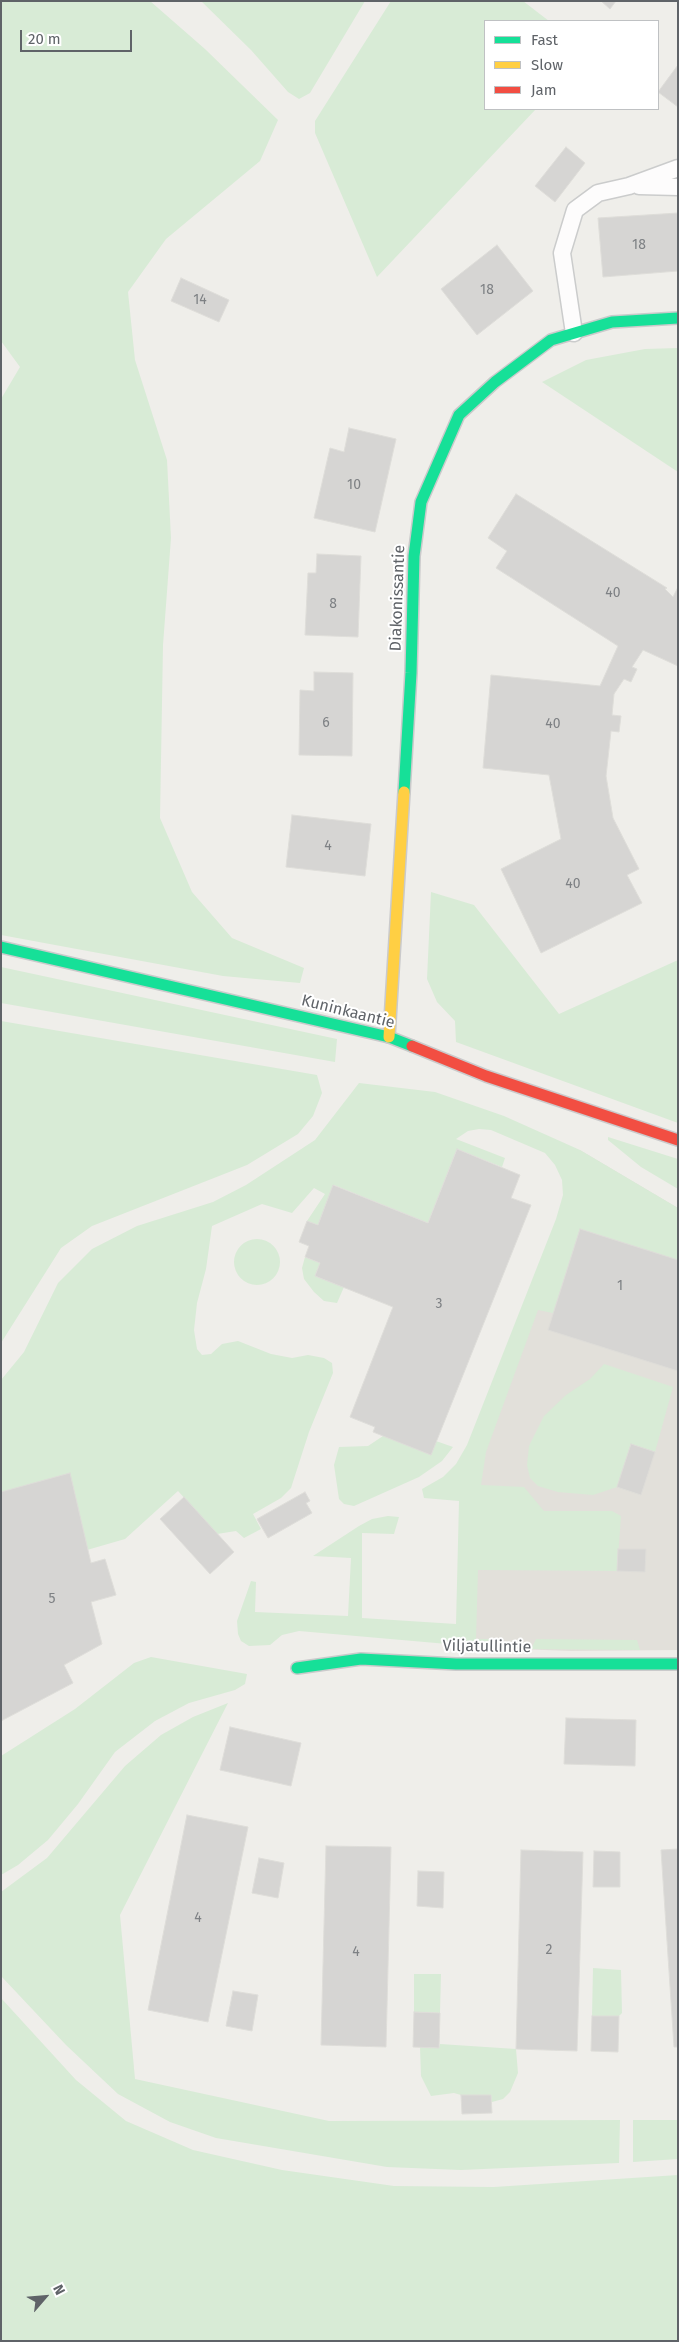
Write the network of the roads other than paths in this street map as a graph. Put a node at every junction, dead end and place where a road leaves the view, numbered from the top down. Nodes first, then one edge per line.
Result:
1 (678, 168) edge
2 (629, 186) junction
3 (678, 187) edge
4 (678, 318) edge
5 (574, 333) junction
6 (1, 947) edge
7 (389, 1038) junction
8 (678, 1140) edge
9 (678, 1664) edge
10 (297, 1668) dead end

1 - 2 lane
2 - 3 lane
2 - 5 lane
4 - 5 street, Diakonissantie
5 - 7 street, Diakonissantie
6 - 7 street, Kuninkaantie
7 - 8 street, Kuninkaantie
9 - 10 street, Viljatullintie

